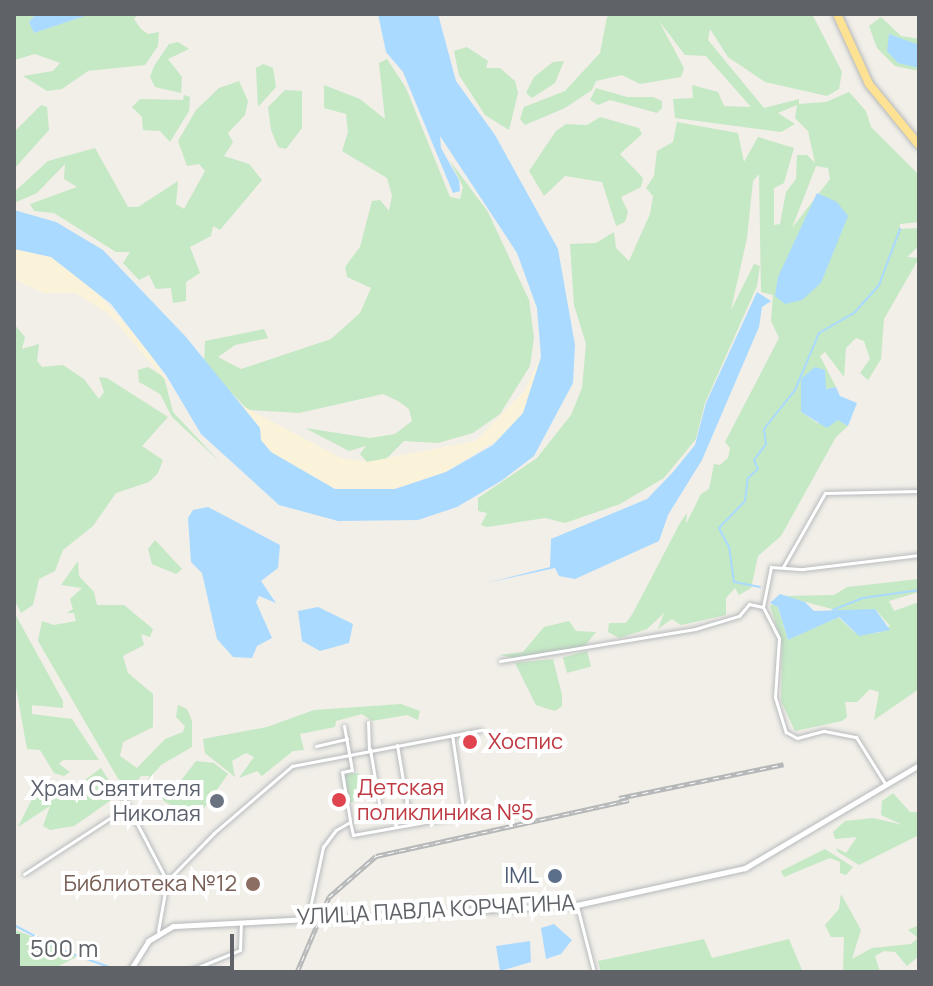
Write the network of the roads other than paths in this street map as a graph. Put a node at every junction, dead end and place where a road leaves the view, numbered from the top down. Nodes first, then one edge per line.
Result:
1 (839, 14) edge
2 (919, 139) edge
3 (919, 145) edge
4 (919, 491) edge
5 (919, 555) edge
6 (783, 568) junction
7 (763, 607) junction
8 (500, 661) dead end
9 (368, 722) dead end
10 (344, 726) dead end
11 (481, 730) dead end
12 (452, 735) junction
13 (347, 739) junction
14 (397, 745) junction
15 (316, 746) dead end
16 (370, 750) junction
17 (350, 753) junction
18 (919, 765) edge
19 (886, 785) junction
20 (121, 793) dead end
21 (379, 803) dead end
22 (110, 818) dead end
23 (350, 822) junction
24 (421, 822) junction
25 (24, 874) dead end
26 (167, 881) junction
27 (577, 905) junction
28 (308, 917) junction
29 (241, 921) junction
30 (158, 931) junction
31 (203, 965) junction
32 (131, 969) edge
33 (186, 972) edge
34 (205, 972) edge
35 (594, 972) edge

1 - 2 highway
1 - 3 highway
4 - 6 street
5 - 6 street
6 - 7 street
7 - 8 street
7 - 19 street
9 - 16 street
10 - 13 street
11 - 12 street
12 - 14 street
12 - 24 street
13 - 15 street
13 - 17 street
14 - 16 street
14 - 24 street
16 - 17 street
16 - 21 street
17 - 23 street
17 - 26 street
18 - 19 main road, УЛИЦА ПАВЛА КОРЧАГИНА
19 - 27 main road, УЛИЦА ПАВЛА КОРЧАГИНА
20 - 26 street
22 - 25 street
23 - 24 street
23 - 28 street
26 - 30 street
27 - 28 main road, УЛИЦА ПАВЛА КОРЧАГИНА
27 - 35 street
28 - 29 main road, УЛИЦА ПАВЛА КОРЧАГИНА
29 - 30 main road, УЛИЦА ПАВЛА КОРЧАГИНА
29 - 31 street
30 - 32 main road
31 - 33 street
31 - 34 street

